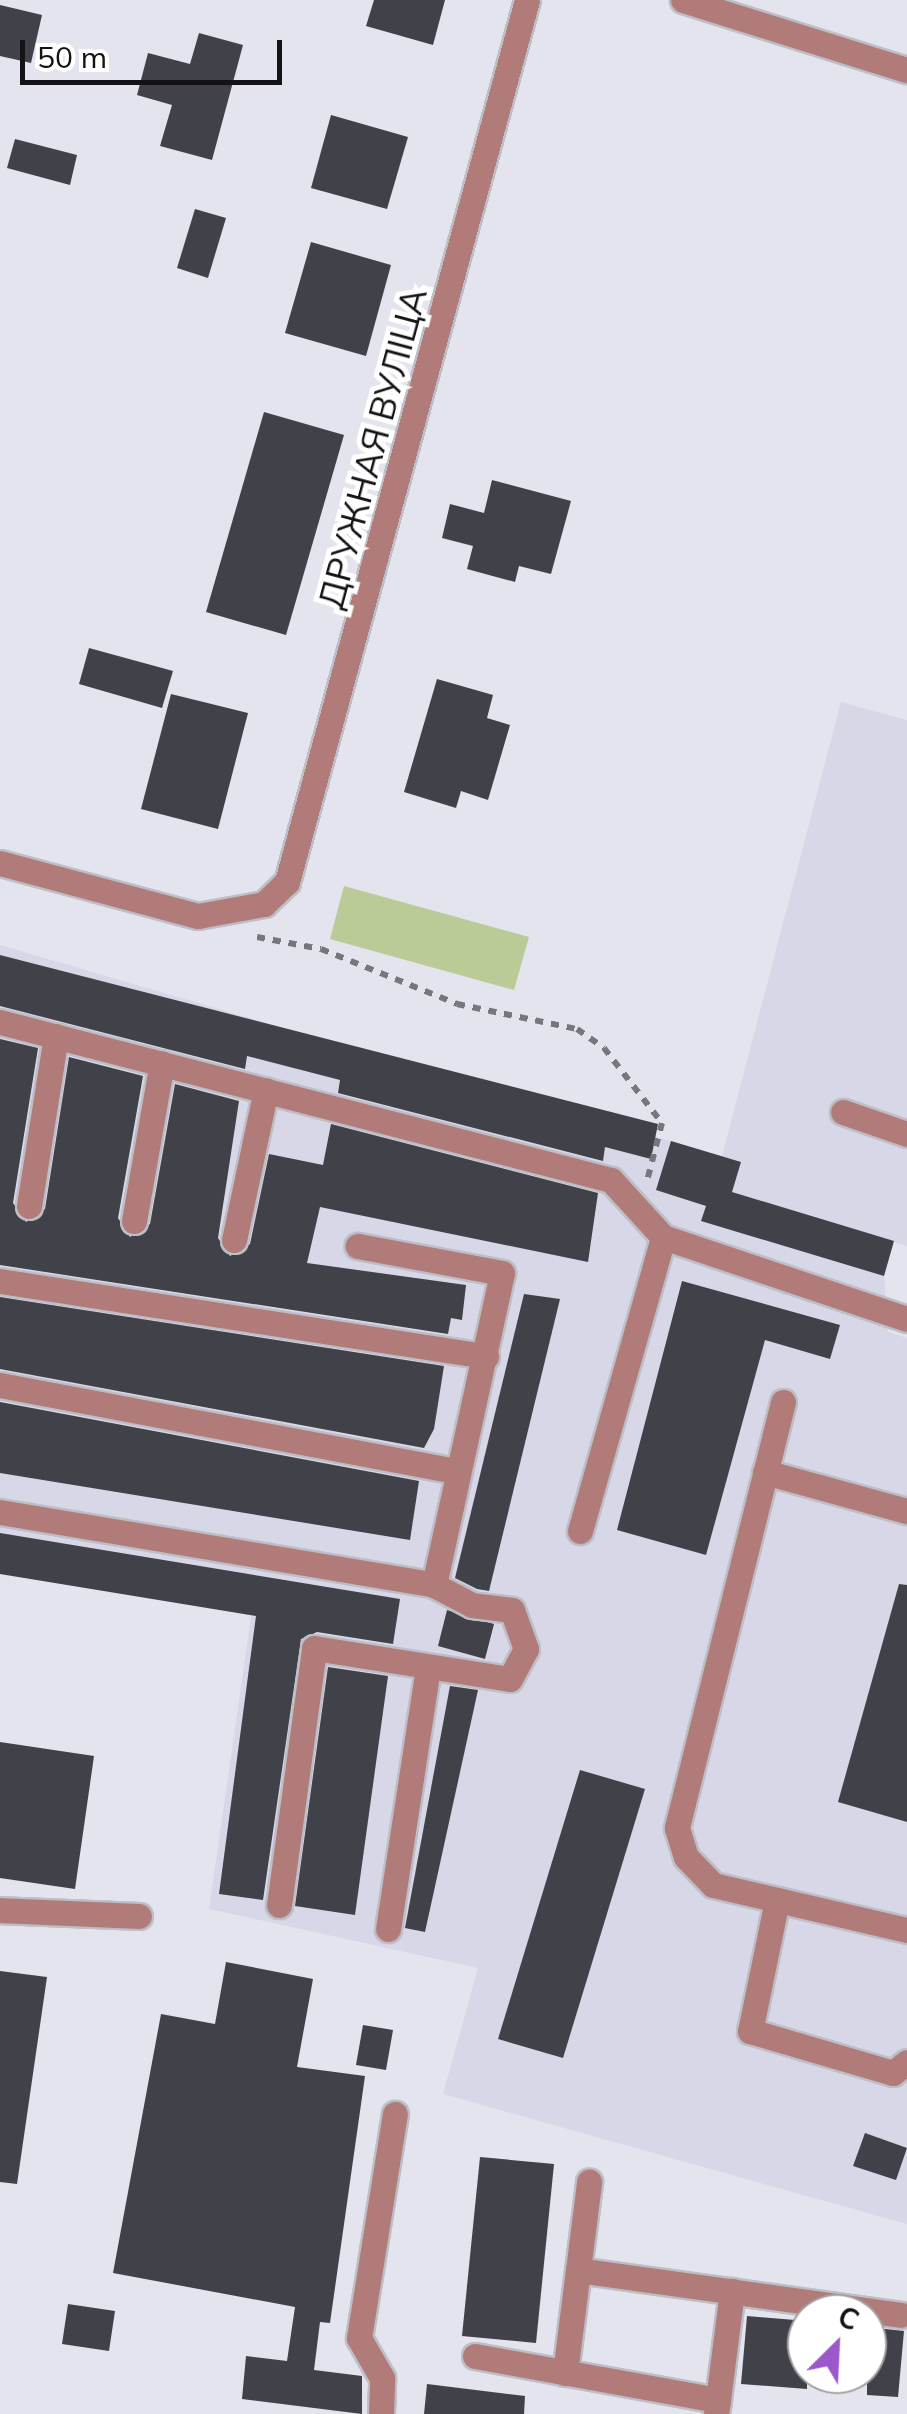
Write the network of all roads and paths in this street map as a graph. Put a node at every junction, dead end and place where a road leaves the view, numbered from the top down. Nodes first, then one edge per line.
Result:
1 (527, 0) edge
2 (683, 0) edge
3 (907, 70) edge
4 (0, 863) edge
5 (232, 914) junction
6 (0, 1022) edge
7 (56, 1036) junction
8 (162, 1063) junction
9 (266, 1090) junction
10 (843, 1112) dead end
11 (907, 1134) edge
12 (30, 1206) dead end
13 (633, 1213) junction
14 (134, 1221) dead end
15 (662, 1238) junction
16 (234, 1240) dead end
17 (358, 1246) dead end
18 (0, 1281) edge
19 (907, 1319) edge
20 (486, 1356) junction
21 (0, 1385) edge
22 (783, 1402) dead end
23 (456, 1470) junction
24 (766, 1472) junction
25 (0, 1512) edge
26 (907, 1512) edge
27 (580, 1531) dead end
28 (434, 1585) junction
29 (428, 1667) junction
30 (777, 1900) junction
31 (278, 1905) dead end
32 (0, 1910) edge
33 (139, 1916) dead end
34 (388, 1928) dead end
35 (907, 1930) edge
36 (907, 2062) edge
37 (395, 2114) dead end
38 (589, 2182) dead end
39 (578, 2270) junction
40 (732, 2291) junction
41 (901, 2315) dead end
42 (474, 2356) dead end
43 (565, 2372) junction
44 (717, 2407) edge
45 (380, 2414) edge

1 - 5 street, ДРУЖНАЯ ВУЛІЦА
2 - 3 street
4 - 5 street
5 - 13 path
6 - 7 street
7 - 8 street
7 - 12 street
8 - 9 street
8 - 14 street
9 - 13 street
9 - 16 street
10 - 11 street
13 - 15 street
15 - 19 street
15 - 27 street
17 - 20 street
18 - 20 street
20 - 23 street
21 - 23 street
22 - 24 street
23 - 28 street
24 - 26 street
24 - 30 street
25 - 28 street
28 - 29 street
29 - 31 street
29 - 34 street
30 - 35 street
30 - 36 street
32 - 33 street
37 - 45 street
38 - 39 street
39 - 40 street
39 - 43 street
40 - 41 street
40 - 44 street
42 - 43 street
43 - 44 street

